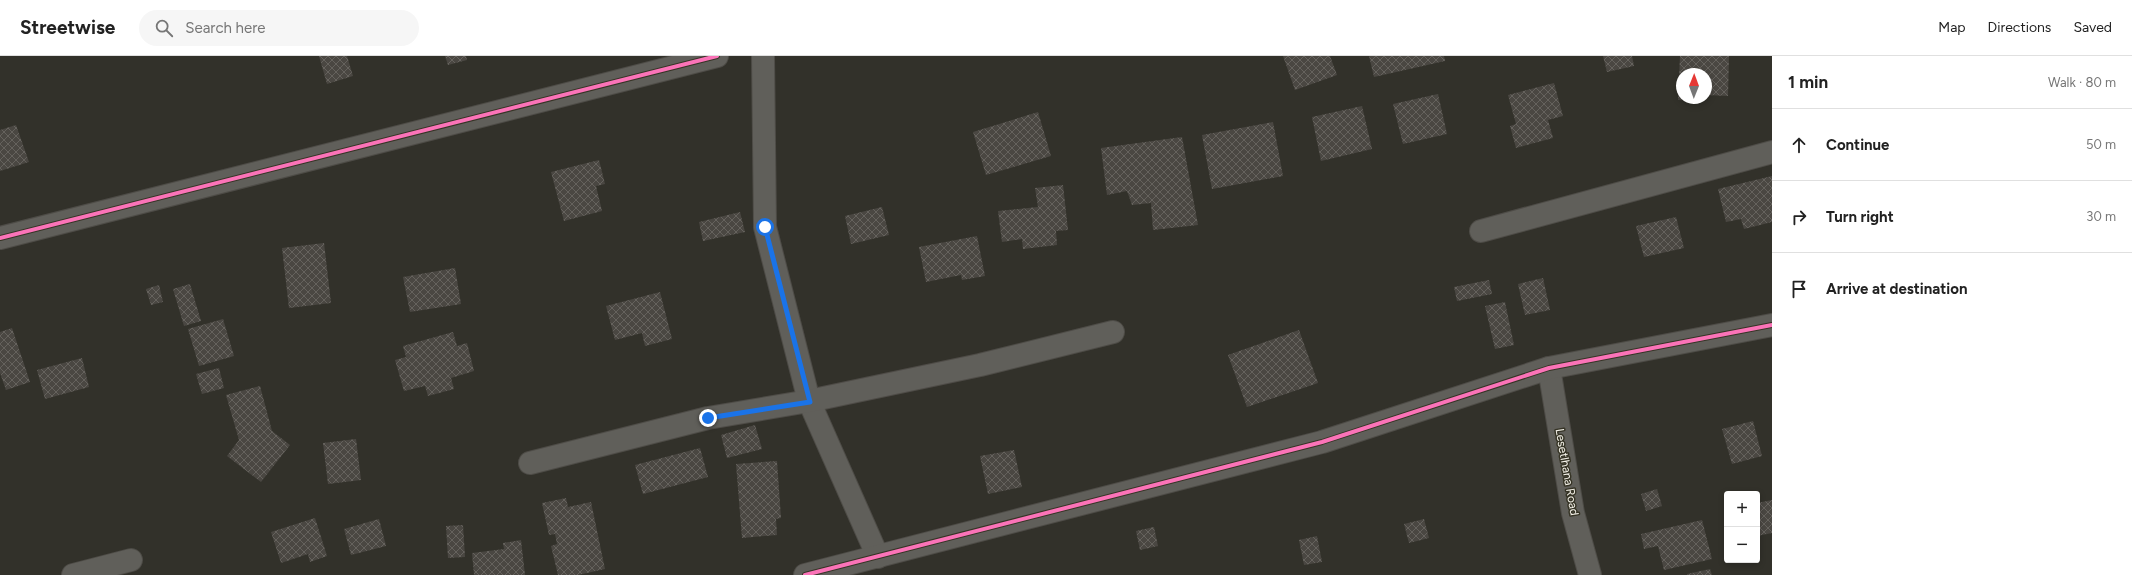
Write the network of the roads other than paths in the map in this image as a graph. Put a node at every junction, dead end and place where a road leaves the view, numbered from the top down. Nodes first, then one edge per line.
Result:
1 (717, 56) edge
2 (763, 56) edge
3 (1772, 152) edge
4 (1481, 231) dead end
5 (0, 238) edge
6 (1772, 325) edge
7 (1113, 332) dead end
8 (1549, 368) junction
9 (810, 402) junction
10 (530, 463) dead end
11 (878, 557) junction
12 (131, 560) dead end
13 (73, 575) edge
14 (805, 575) edge
15 (1590, 575) edge

1 - 5 street
2 - 9 street
3 - 4 street
6 - 8 street
7 - 9 street
8 - 11 street
8 - 15 street, Lesetlhana Road
9 - 10 street
9 - 11 street
11 - 14 street
12 - 13 street

